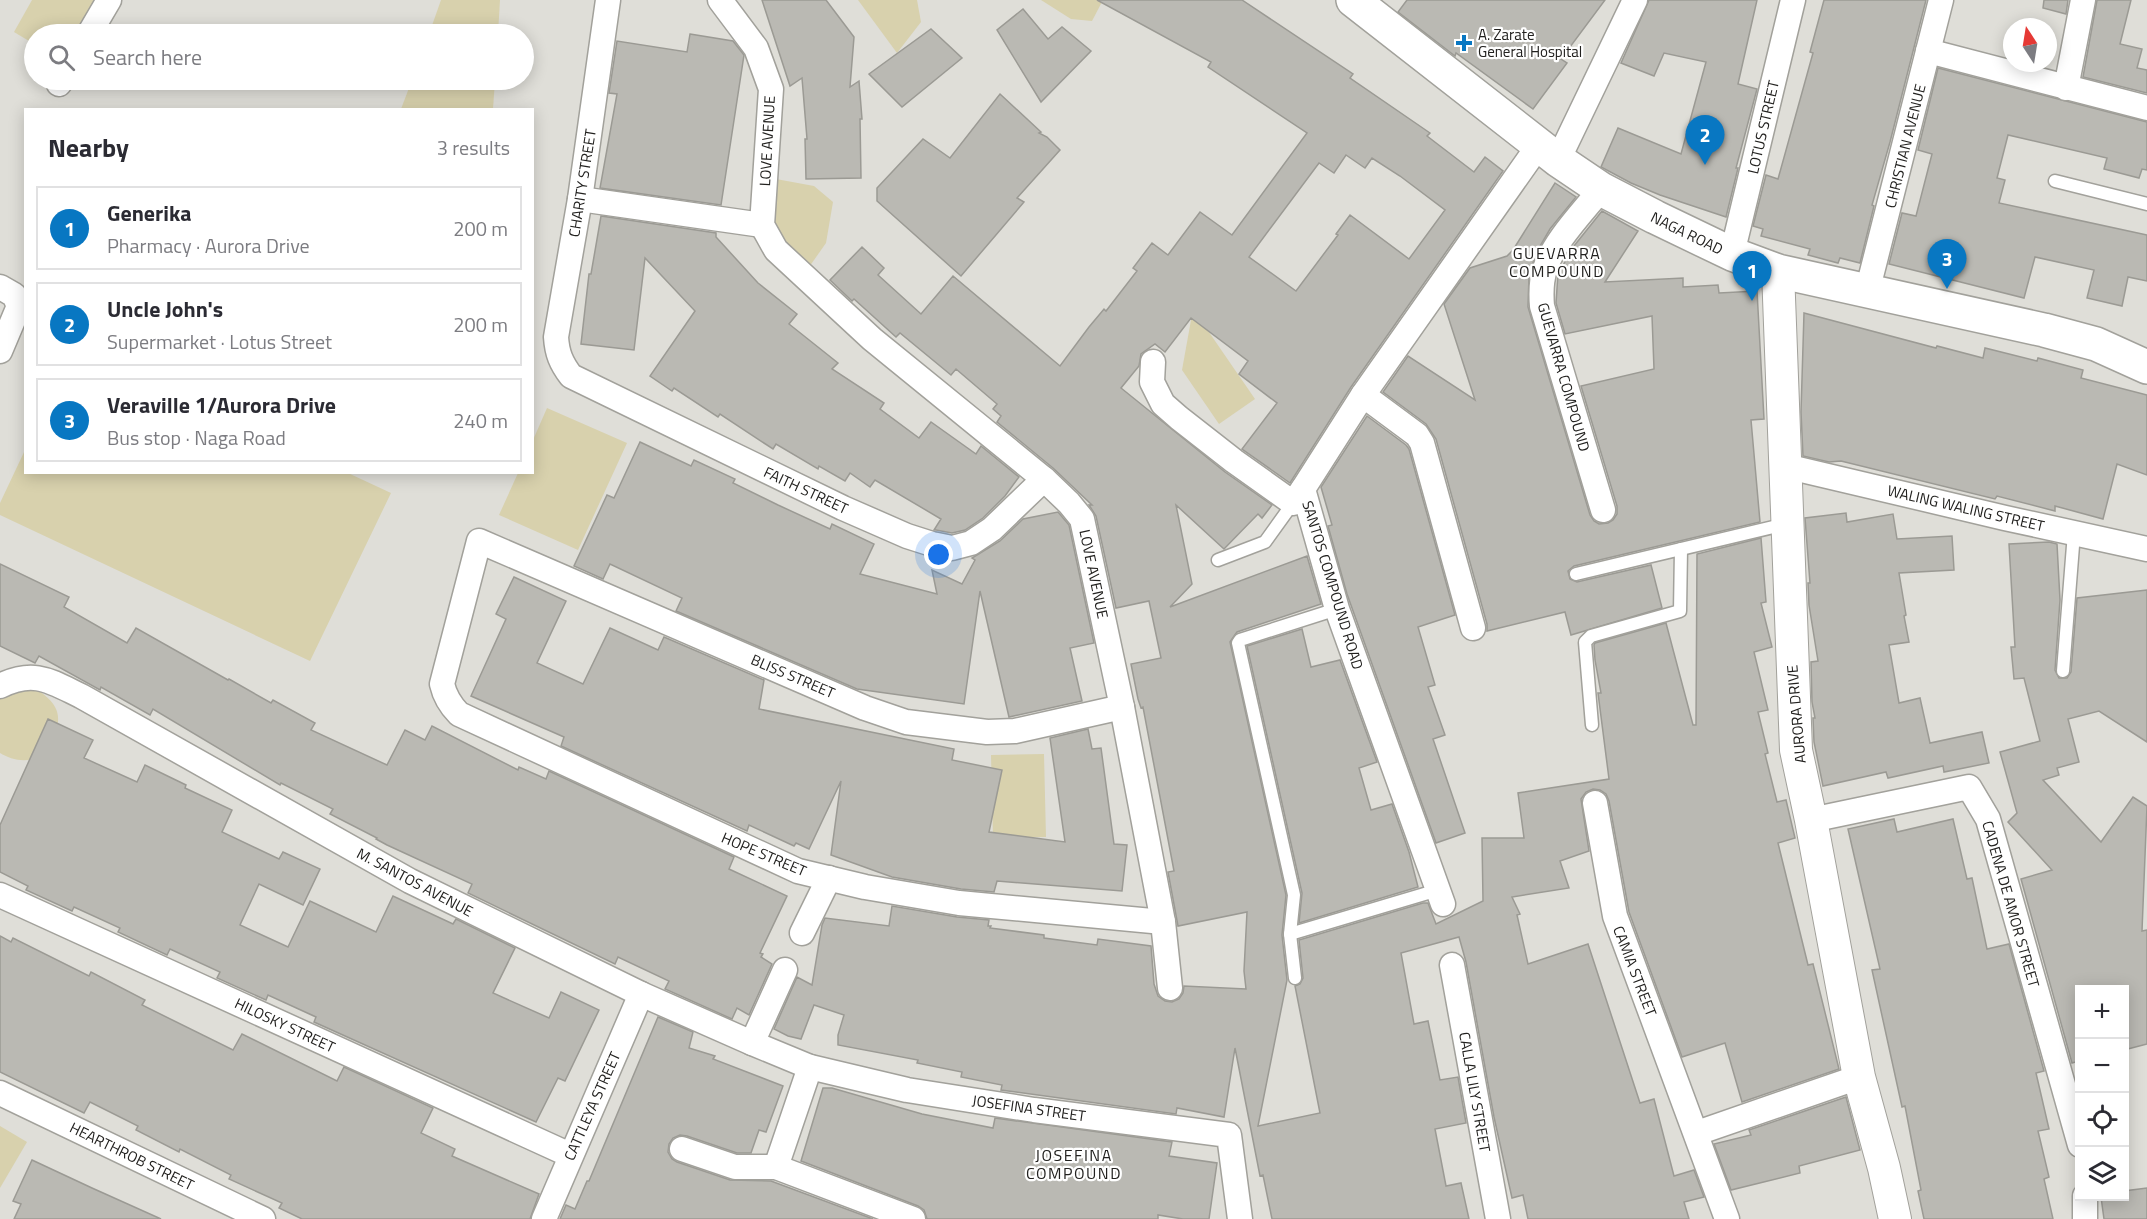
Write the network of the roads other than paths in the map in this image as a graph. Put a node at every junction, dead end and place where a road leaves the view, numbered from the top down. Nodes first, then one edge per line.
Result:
1 (109, 0) edge
2 (608, 0) edge
3 (720, 0) edge
4 (1353, 0) edge
5 (1635, 0) edge
6 (1793, 0) edge
7 (1941, 0) edge
8 (2083, 0) edge
9 (95, 24) edge
10 (1928, 51) junction
11 (2066, 88) junction
12 (2147, 108) edge
13 (1549, 153) junction
14 (2055, 181) dead end
15 (1601, 189) junction
16 (580, 199) junction
17 (2147, 204) edge
18 (762, 225) junction
19 (1732, 255) junction
20 (1778, 271) junction
21 (0, 287) edge
22 (1867, 292) junction
23 (0, 351) edge
24 (1153, 362) dead end
25 (562, 364) joint
26 (2147, 367) edge
27 (1363, 395) junction
28 (1785, 466) junction
29 (1044, 478) junction
30 (1298, 496) junction
31 (1603, 510) dead end
32 (1787, 523) junction
33 (2074, 533) junction
34 (1681, 549) junction
35 (2147, 549) edge
36 (1218, 560) dead end
37 (1576, 574) dead end
38 (1337, 609) junction
39 (1473, 628) dead end
40 (2063, 671) dead end
41 (7, 682) edge
42 (442, 684) joint
43 (1122, 707) junction
44 (1592, 725) dead end
45 (1595, 803) dead end
46 (1811, 820) junction
47 (829, 878) junction
48 (0, 895) edge
49 (1440, 897) joint
50 (1163, 922) junction
51 (802, 933) dead end
52 (1290, 934) junction
53 (1452, 965) dead end
54 (785, 970) dead end
55 (1295, 978) dead end
56 (1170, 988) dead end
57 (642, 994) junction
58 (752, 1043) junction
59 (810, 1067) junction
60 (1859, 1077) junction
61 (0, 1092) edge
62 (2075, 1131) edge
63 (1697, 1133) junction
64 (682, 1149) dead end
65 (570, 1155) junction
66 (776, 1167) junction
67 (2085, 1201) edge
68 (263, 1219) edge
69 (544, 1219) edge
70 (913, 1219) edge
71 (1240, 1219) edge
72 (1498, 1219) edge
73 (1727, 1219) edge
74 (1895, 1219) edge
75 (2085, 1219) edge

1 - 9 street
2 - 16 street, CHARITY STREET
3 - 18 street, LOVE AVENUE
4 - 13 main road, NAGA ROAD
5 - 13 street, SANTOS COMPOUND ROAD
6 - 19 street, LOTUS STREET
7 - 10 street, CHRISTIAN AVENUE
8 - 11 street
10 - 11 street
10 - 22 street, CHRISTIAN AVENUE
11 - 12 street
13 - 15 main road, NAGA ROAD
13 - 27 street, SANTOS COMPOUND ROAD
14 - 17 lane
15 - 19 main road, NAGA ROAD
15 - 31 street, GUEVARRA COMPOUND
16 - 18 street
16 - 25 street, CHARITY STREET
18 - 29 street, LOVE AVENUE
19 - 20 main road, NAGA ROAD
20 - 22 main road, NAGA ROAD
20 - 28 street, AURORA DRIVE
21 - 23 street
22 - 26 main road, NAGA ROAD
24 - 30 street
25 - 29 street, FAITH STREET
27 - 30 street, SANTOS COMPOUND ROAD
27 - 39 street
28 - 32 street, AURORA DRIVE
28 - 33 street, WALING WALING STREET
29 - 43 street, LOVE AVENUE
30 - 36 lane
30 - 38 street, SANTOS COMPOUND ROAD
32 - 34 lane
32 - 46 street, AURORA DRIVE
33 - 35 street, WALING WALING STREET
33 - 40 lane
34 - 37 lane
34 - 44 lane
38 - 49 street, SANTOS COMPOUND ROAD
38 - 52 lane
41 - 57 street, M. SANTOS AVENUE
42 - 43 street, BLISS STREET
42 - 47 street, HOPE STREET
43 - 50 street, LOVE AVENUE
45 - 63 street, CAMIA STREET
46 - 60 street, AURORA DRIVE
46 - 62 street, CADENA DE AMOR STREET
47 - 50 street, HOPE STREET
47 - 51 street
48 - 65 street, HILOSKY STREET
49 - 52 lane
50 - 56 street, LOVE AVENUE
52 - 55 lane
53 - 72 street, CALLA LILY STREET
54 - 58 street
57 - 58 street, M. SANTOS AVENUE
57 - 65 street, CATTLEYA STREET
58 - 59 street, JOSEFINA STREET
59 - 66 street
59 - 71 street, JOSEFINA STREET
60 - 63 street
60 - 74 street, AURORA DRIVE
61 - 68 street, HEARTHROB STREET
63 - 73 street, CAMIA STREET
64 - 66 street
65 - 69 street, CATTLEYA STREET
66 - 70 street
67 - 75 street

